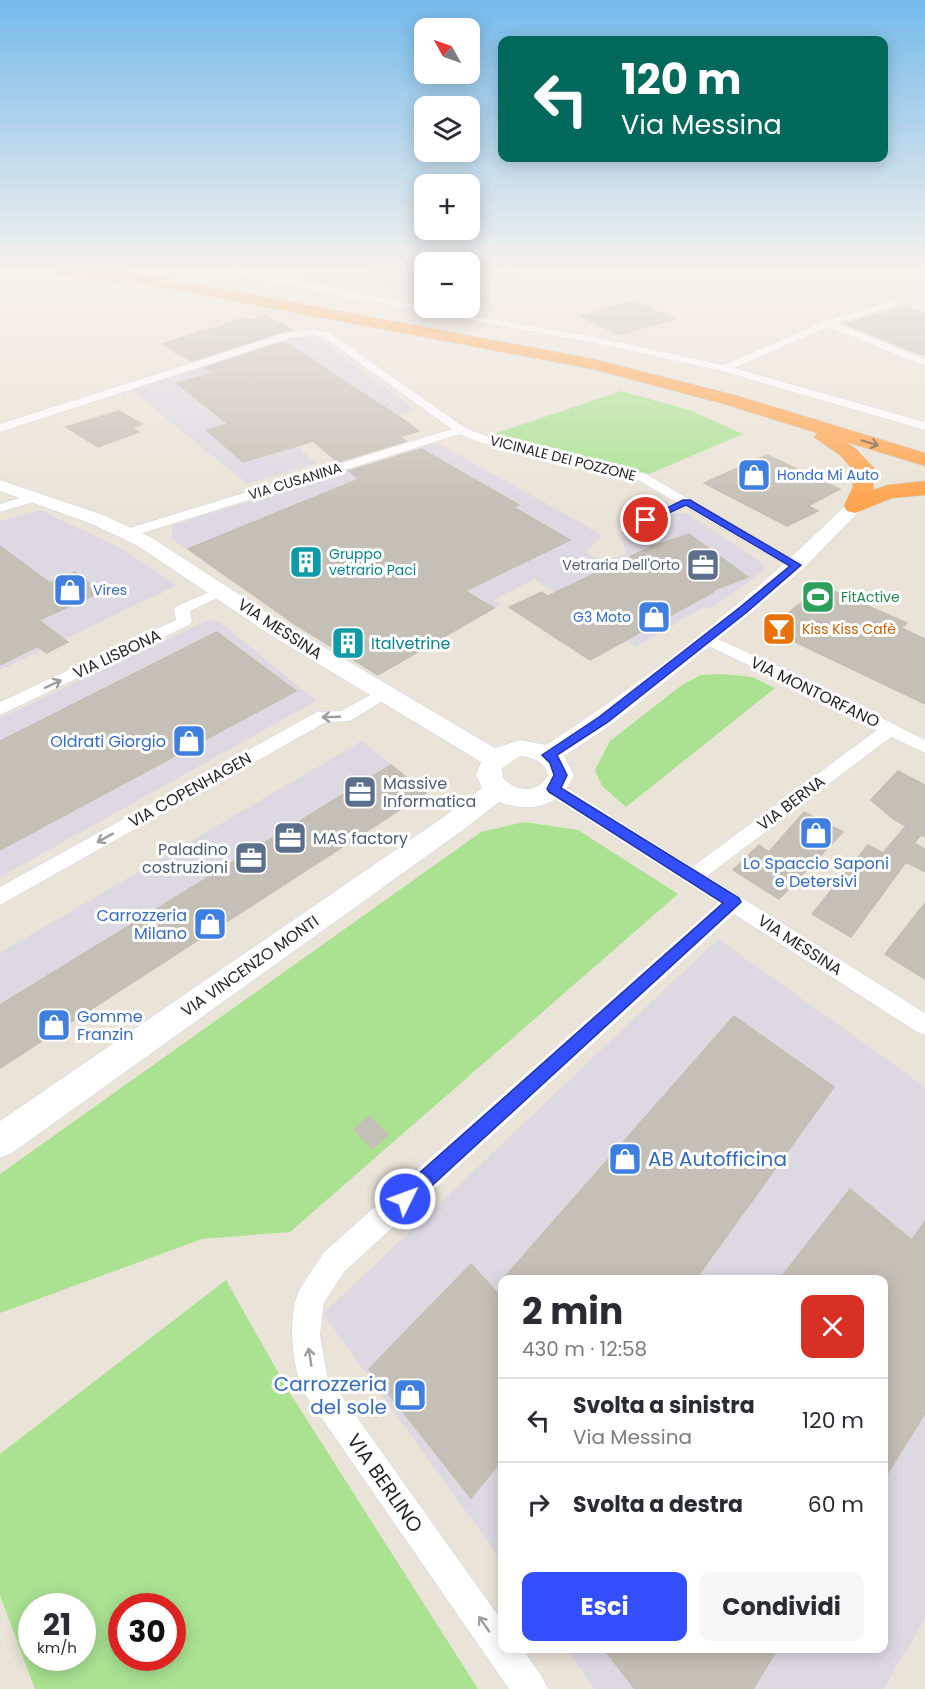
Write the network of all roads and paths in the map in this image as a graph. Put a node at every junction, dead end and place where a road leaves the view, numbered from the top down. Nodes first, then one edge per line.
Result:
1 (245, 349) edge
2 (346, 349) edge
3 (520, 349) edge
4 (572, 349) edge
5 (636, 349) edge
6 (768, 349) edge
7 (891, 349) edge
8 (925, 363) edge
9 (724, 368) junction
10 (731, 400) junction
11 (925, 426) edge
12 (0, 428) edge
13 (462, 430) junction
14 (925, 446) edge
15 (925, 460) edge
16 (0, 485) edge
17 (925, 488) edge
18 (35, 497) junction
19 (687, 501) junction
20 (855, 506) junction
21 (0, 508) edge
22 (626, 529) dead end
23 (128, 533) junction
24 (796, 565) junction
25 (221, 591) junction
26 (704, 638) junction
27 (382, 693) junction
28 (0, 709) edge
29 (890, 729) junction
30 (925, 747) edge
31 (548, 755) junction
32 (495, 759) junction
33 (498, 789) junction
34 (554, 789) junction
35 (692, 878) junction
36 (0, 897) edge
37 (734, 902) junction
38 (925, 1025) edge
39 (0, 1141) edge
40 (498, 1644) edge
41 (505, 1653) edge
42 (530, 1689) edge

1 - 12 street, VICINALE DEI POZZONE
2 - 13 street, VICINALE DEI POZZONE
3 - 10 highway
4 - 14 highway
5 - 9 street
6 - 9 street
7 - 8 street
9 - 11 street
10 -> 15 highway
10 - 20 highway
13 - 19 street, VICINALE DEI POZZONE
13 - 23 street, VIA CUSANINA
16 - 18 street, VIA MESSINA
17 - 20 highway
18 - 21 street
18 - 23 street, VIA MESSINA
19 - 22 street
19 - 24 street, VICINALE DEI POZZONE
20 - 24 street
23 - 25 street, VIA MESSINA
24 - 26 street
25 - 27 street, VIA MESSINA
28 -> 25 street, VIA LISBONA
26 - 29 street, VIA MONTORFANO
26 - 31 street
27 - 32 street, VIA MESSINA
27 -> 36 street, VIA COPENHAGEN
29 - 30 street, VIA MONTORFANO
29 - 35 street, VIA BERNA
31 - 32 street
31 - 34 street
32 - 33 street
33 - 34 street
33 - 39 street, VIA VINCENZO MONTI
34 - 35 street, VIA MESSINA
35 - 37 street, VIA MESSINA
37 - 38 street, VIA MESSINA
40 -> 37 street, VIA BERLINO
42 -> 41 street, VIA BERLINO

